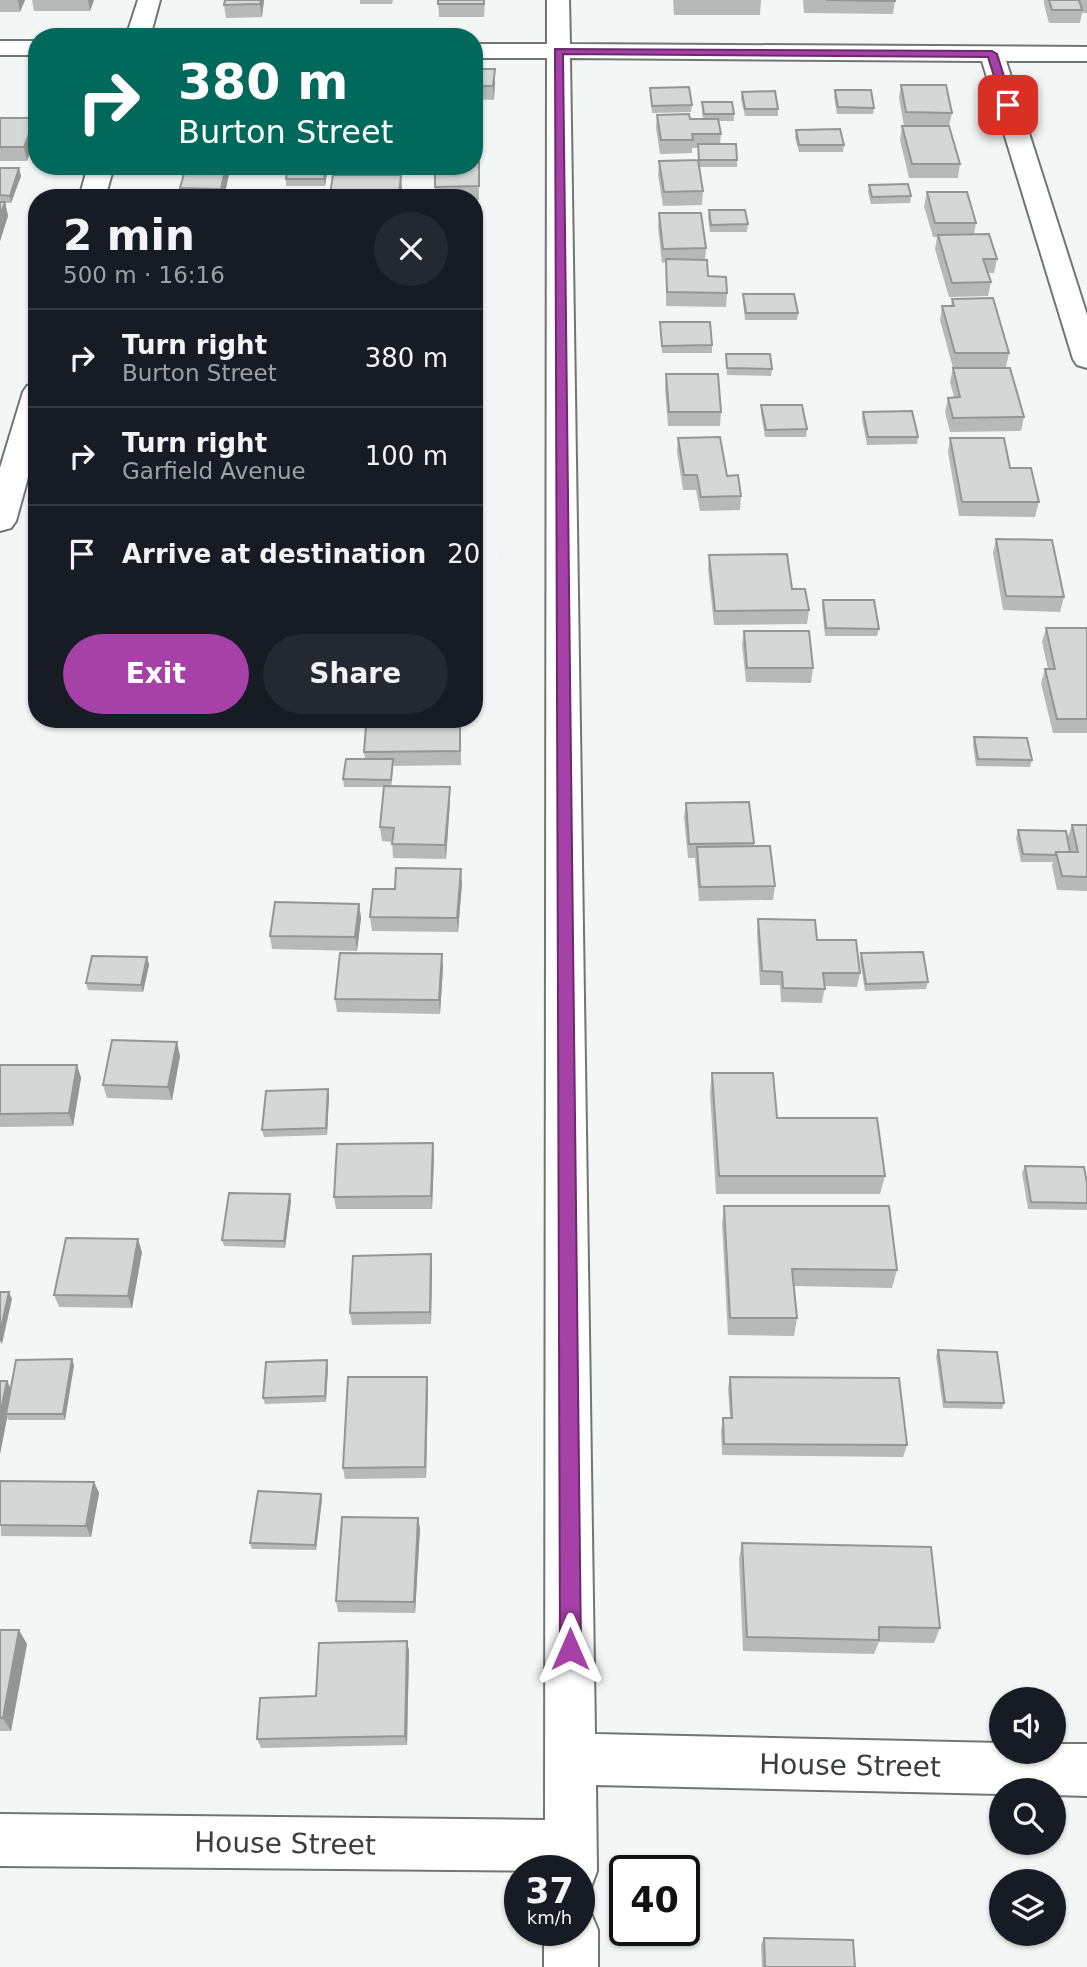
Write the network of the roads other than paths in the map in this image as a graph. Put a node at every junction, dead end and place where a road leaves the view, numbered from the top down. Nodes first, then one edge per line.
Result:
1 (149, 0) edge
2 (558, 0) edge
3 (141, 28) edge
4 (0, 48) edge
5 (28, 48) edge
6 (483, 51) edge
7 (558, 51) junction
8 (992, 54) junction
9 (1087, 54) edge
10 (1087, 359) edge
11 (28, 423) edge
12 (0, 521) edge
13 (571, 1759) junction
14 (1087, 1770) edge
15 (0, 1840) edge
16 (570, 1855) edge
17 (504, 1857) edge
18 (571, 1946) edge
19 (571, 1967) edge

1 - 3 street
2 - 7 street
4 - 5 street
6 - 7 street
7 - 8 street
7 - 13 street
8 - 9 street
8 - 10 street
11 - 12 street
13 - 14 street, House Street
13 - 16 street
15 - 17 street, House Street
18 - 19 street

